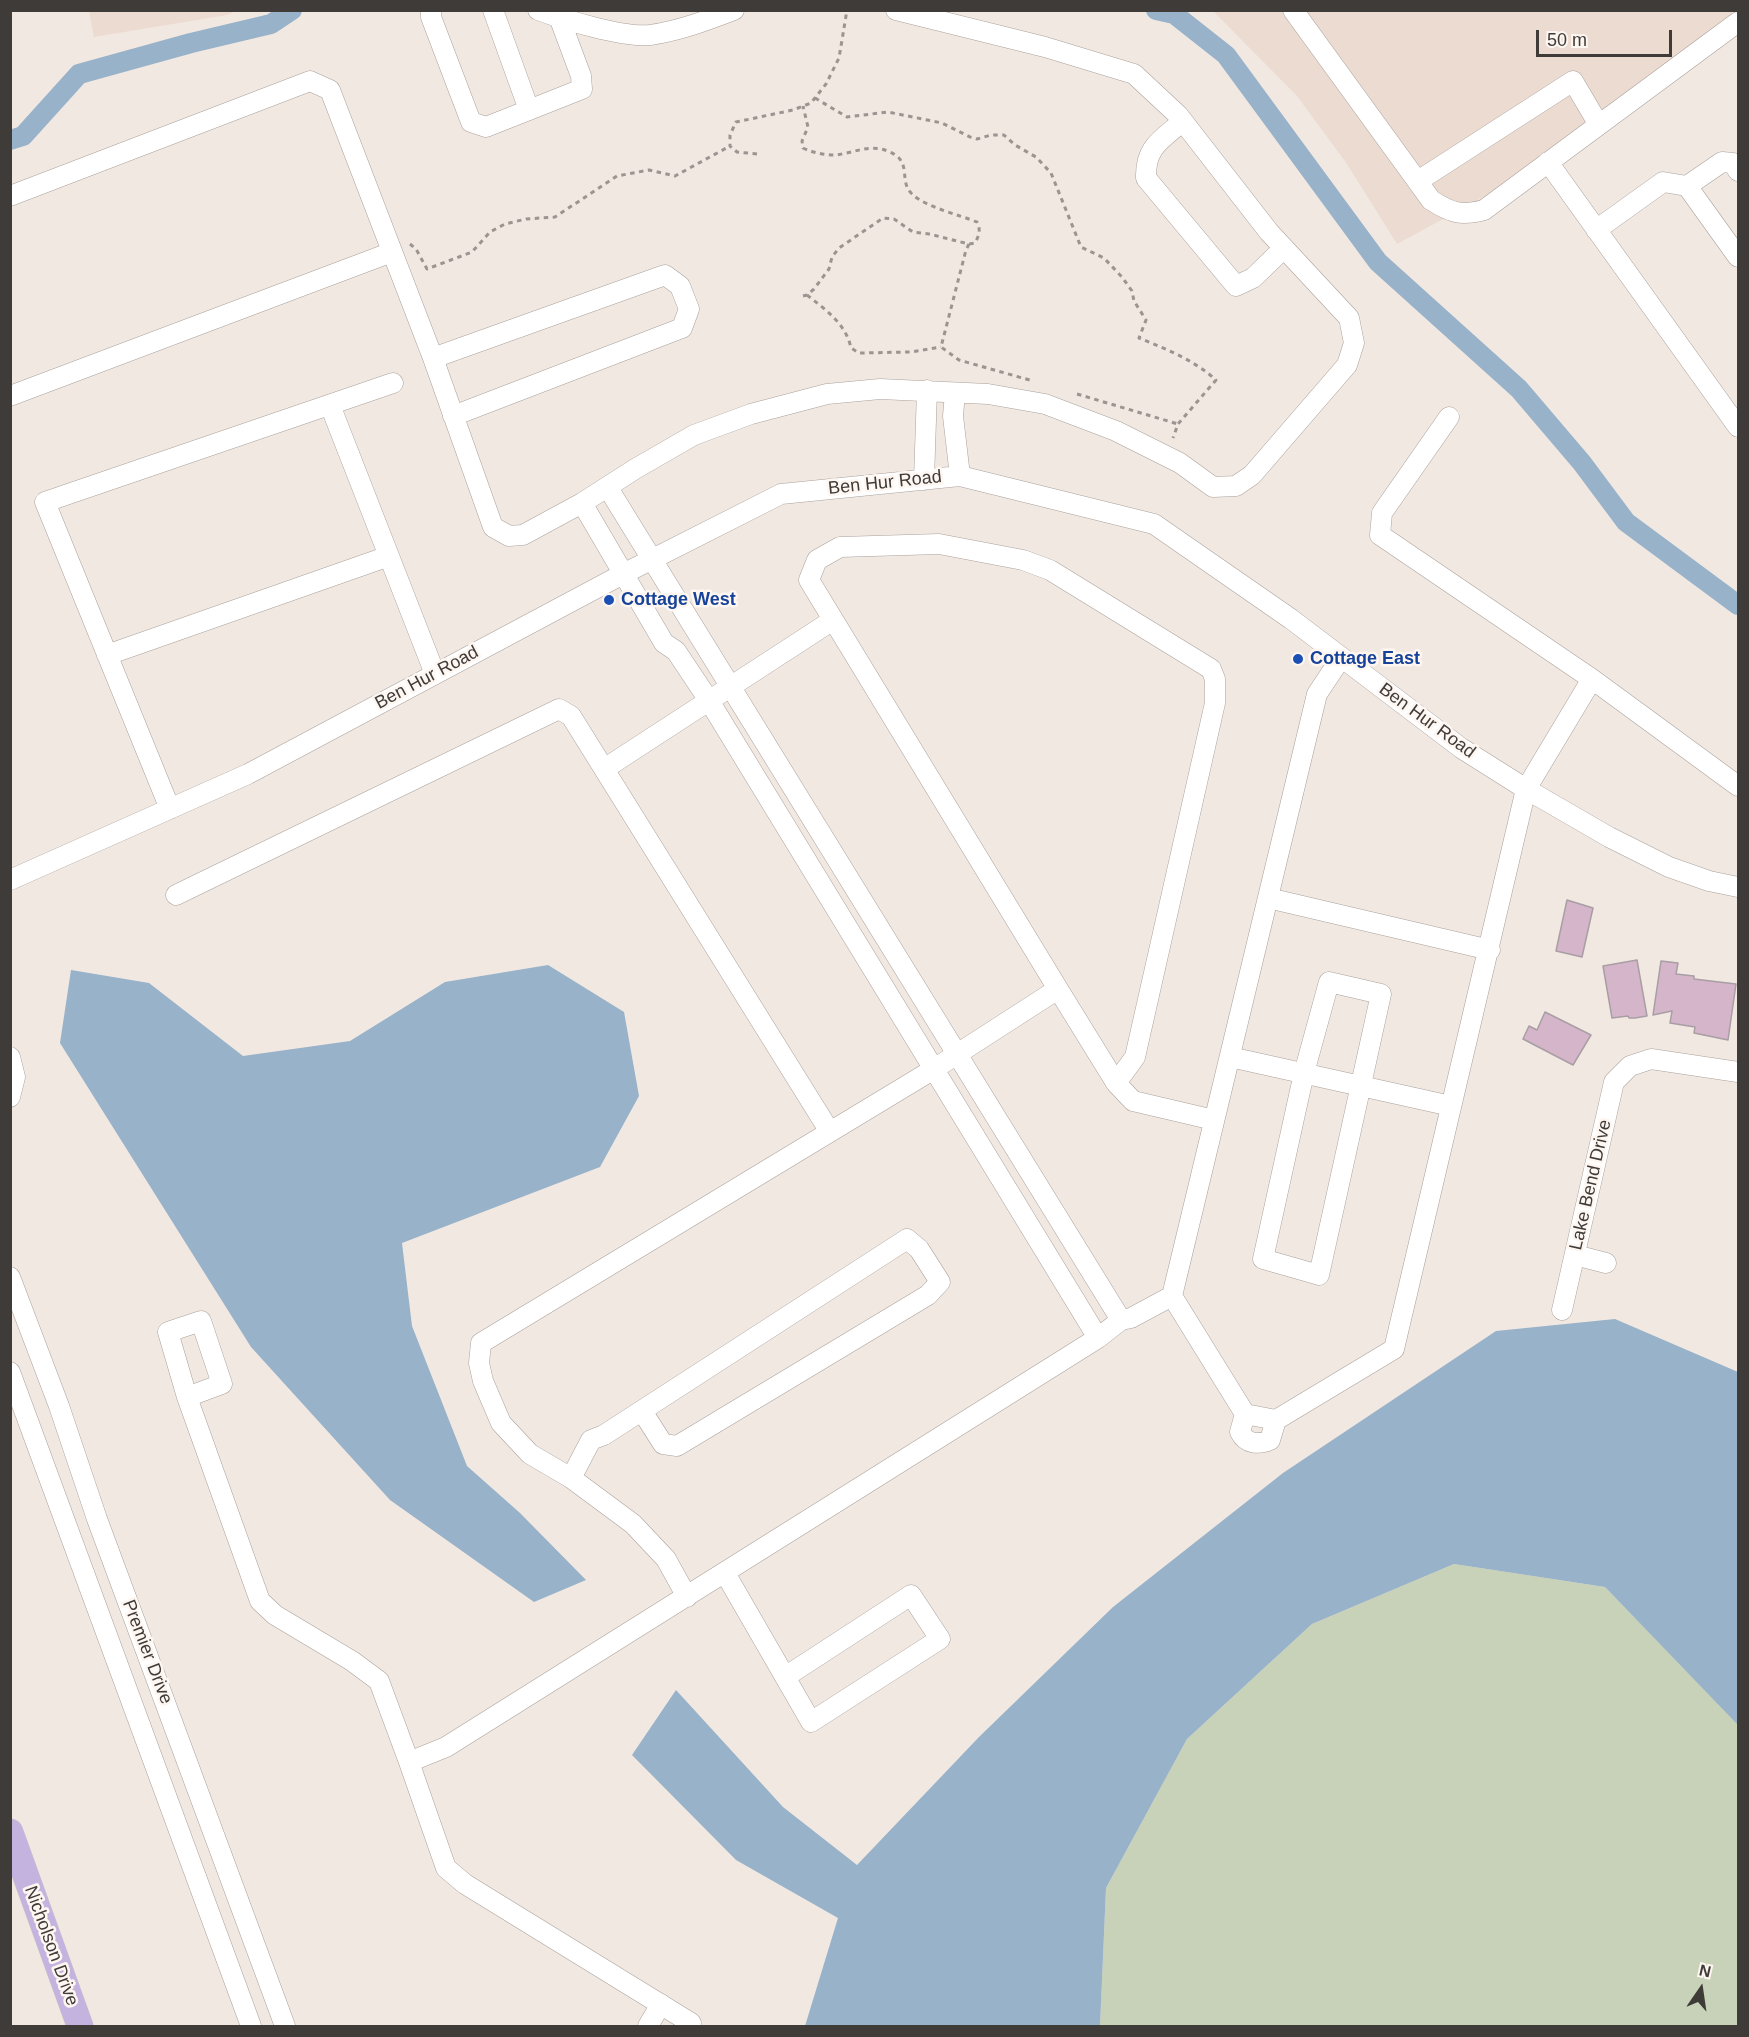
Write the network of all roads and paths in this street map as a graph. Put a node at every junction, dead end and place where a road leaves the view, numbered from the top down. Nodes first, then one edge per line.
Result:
1 (431, 10) edge
2 (493, 10) edge
3 (538, 10) edge
4 (734, 10) edge
5 (847, 10) edge
6 (896, 10) edge
7 (1303, 14) edge
8 (559, 17) junction
9 (1738, 22) edge
10 (815, 98) junction
11 (803, 106) junction
12 (529, 110) junction
13 (1182, 121) junction
14 (1599, 124) junction
15 (730, 146) junction
16 (757, 154) dead end
17 (1548, 162) junction
18 (1738, 171) edge
19 (1418, 181) junction
20 (1687, 186) junction
21 (10, 196) edge
22 (383, 229) junction
23 (1596, 230) junction
24 (969, 244) junction
25 (1284, 248) junction
26 (392, 252) junction
27 (1738, 257) edge
28 (941, 347) junction
29 (433, 358) junction
30 (1036, 382) dead end
31 (393, 383) dead end
32 (927, 390) junction
33 (1069, 392) dead end
34 (955, 393) junction
35 (10, 396) edge
36 (330, 405) junction
37 (453, 416) junction
38 (1449, 417) dead end
39 (1178, 424) junction
40 (1738, 427) edge
41 (926, 429) junction
42 (955, 430) junction
43 (1166, 456) junction
44 (960, 476) junction
45 (924, 480) junction
46 (608, 488) junction
47 (582, 503) junction
48 (625, 519) junction
49 (601, 533) junction
50 (389, 555) junction
51 (652, 559) junction
52 (623, 574) junction
53 (833, 620) junction
54 (107, 655) junction
55 (1341, 658) junction
56 (435, 674) junction
57 (1592, 679) junction
58 (731, 687) junction
59 (708, 699) junction
60 (604, 769) junction
61 (1738, 786) edge
62 (1526, 789) junction
63 (170, 809) junction
64 (10, 880) edge
65 (1738, 887) edge
66 (176, 895) dead end
67 (1268, 898) junction
68 (1490, 950) junction
69 (1058, 989) junction
70 (958, 1054) junction
71 (10, 1056) edge
72 (1230, 1057) junction
73 (934, 1069) junction
74 (1738, 1072) edge
75 (1304, 1073) junction
76 (1116, 1083) junction
77 (1360, 1086) junction
78 (10, 1097) edge
79 (1451, 1106) junction
80 (1214, 1120) junction
81 (830, 1132) junction
82 (1575, 1256) junction
83 (1606, 1263) dead end
84 (10, 1276) edge
85 (1172, 1296) junction
86 (1562, 1310) dead end
87 (1121, 1320) junction
88 (1098, 1338) junction
89 (10, 1372) edge
90 (187, 1397) dead end
91 (642, 1411) junction
92 (571, 1478) junction
93 (111, 1556) junction
94 (84, 1569) junction
95 (725, 1573) junction
96 (687, 1597) junction
97 (785, 1677) junction
98 (409, 1762) junction
99 (10, 1832) edge
100 (273, 1994) junction
101 (661, 2004) junction
102 (243, 2005) junction
103 (80, 2026) edge
104 (251, 2026) edge
105 (285, 2026) edge
106 (648, 2026) edge
107 (689, 2026) edge

1 - 12 street
2 - 12 street
3 - 8 street
4 - 8 street
5 - 10 path
6 - 13 street
7 - 19 street
8 - 12 street
9 - 14 street
10 - 11 path
10 - 39 path
11 - 15 path
11 - 24 path
13 - 25 street
13 - 25 street
14 - 17 street
14 - 19 street
15 - 16 path
15 - 22 path
17 - 19 street
17 - 23 street
18 - 20 street
20 - 23 street
20 - 27 street
21 - 22 street
22 - 26 street
23 - 40 street
24 - 28 path
24 - 28 path
25 - 43 street
26 - 29 street
26 - 35 street
28 - 30 path
29 - 37 street
29 - 37 street
31 - 36 street
32 - 34 street
32 - 41 street
32 - 46 street
33 - 39 path
34 - 42 street
34 - 43 street
36 - 50 street
36 - 54 street
37 - 47 street
38 - 57 street
39 - 43 path
41 - 42 street
41 - 45 street
42 - 44 street
44 - 45 street, Ben Hur Road
44 - 55 street, Ben Hur Road
45 - 51 street, Ben Hur Road
46 - 47 street
46 - 48 street
47 - 49 street
48 - 49 street
48 - 51 street
49 - 52 street
50 - 54 street
50 - 56 street
51 - 52 street, Ben Hur Road
51 - 58 street
52 - 56 street, Ben Hur Road
52 - 59 street
53 - 58 street
53 - 69 street
53 - 76 street
54 - 63 street
55 - 62 street, Ben Hur Road
55 - 67 street
56 - 63 street, Ben Hur Road
57 - 61 street
57 - 62 street
58 - 59 street
58 - 70 street
59 - 60 street
59 - 73 street
60 - 66 street
60 - 81 street
62 - 65 street, Ben Hur Road
62 - 68 street
63 - 64 street, Ben Hur Road
67 - 68 street
67 - 72 street
68 - 79 street
69 - 70 street
69 - 76 street
70 - 73 street
70 - 87 street
71 - 78 street
72 - 75 street
72 - 80 street
73 - 81 street
73 - 88 street
74 - 82 street, Lake Bend Drive
75 - 77 street
75 - 77 street
75 - 77 street
76 - 80 street
77 - 79 street
79 - 85 street
80 - 85 street
81 - 92 street
82 - 83 street
82 - 86 street, Lake Bend Drive
84 - 93 street, Premier Drive
85 - 87 street
87 - 88 street
88 - 95 street
89 - 94 street, Premier Drive
90 - 98 street
91 - 91 street
91 - 92 street
92 - 96 street
93 - 94 street
93 - 100 street, Premier Drive
94 - 102 street, Premier Drive
95 - 96 street
95 - 97 street
96 - 98 street
97 - 97 street
98 - 101 street
99 - 103 main road, Nicholson Drive
100 - 102 street
100 - 105 street, Premier Drive
101 - 106 street
101 - 107 street
102 - 104 street, Premier Drive

